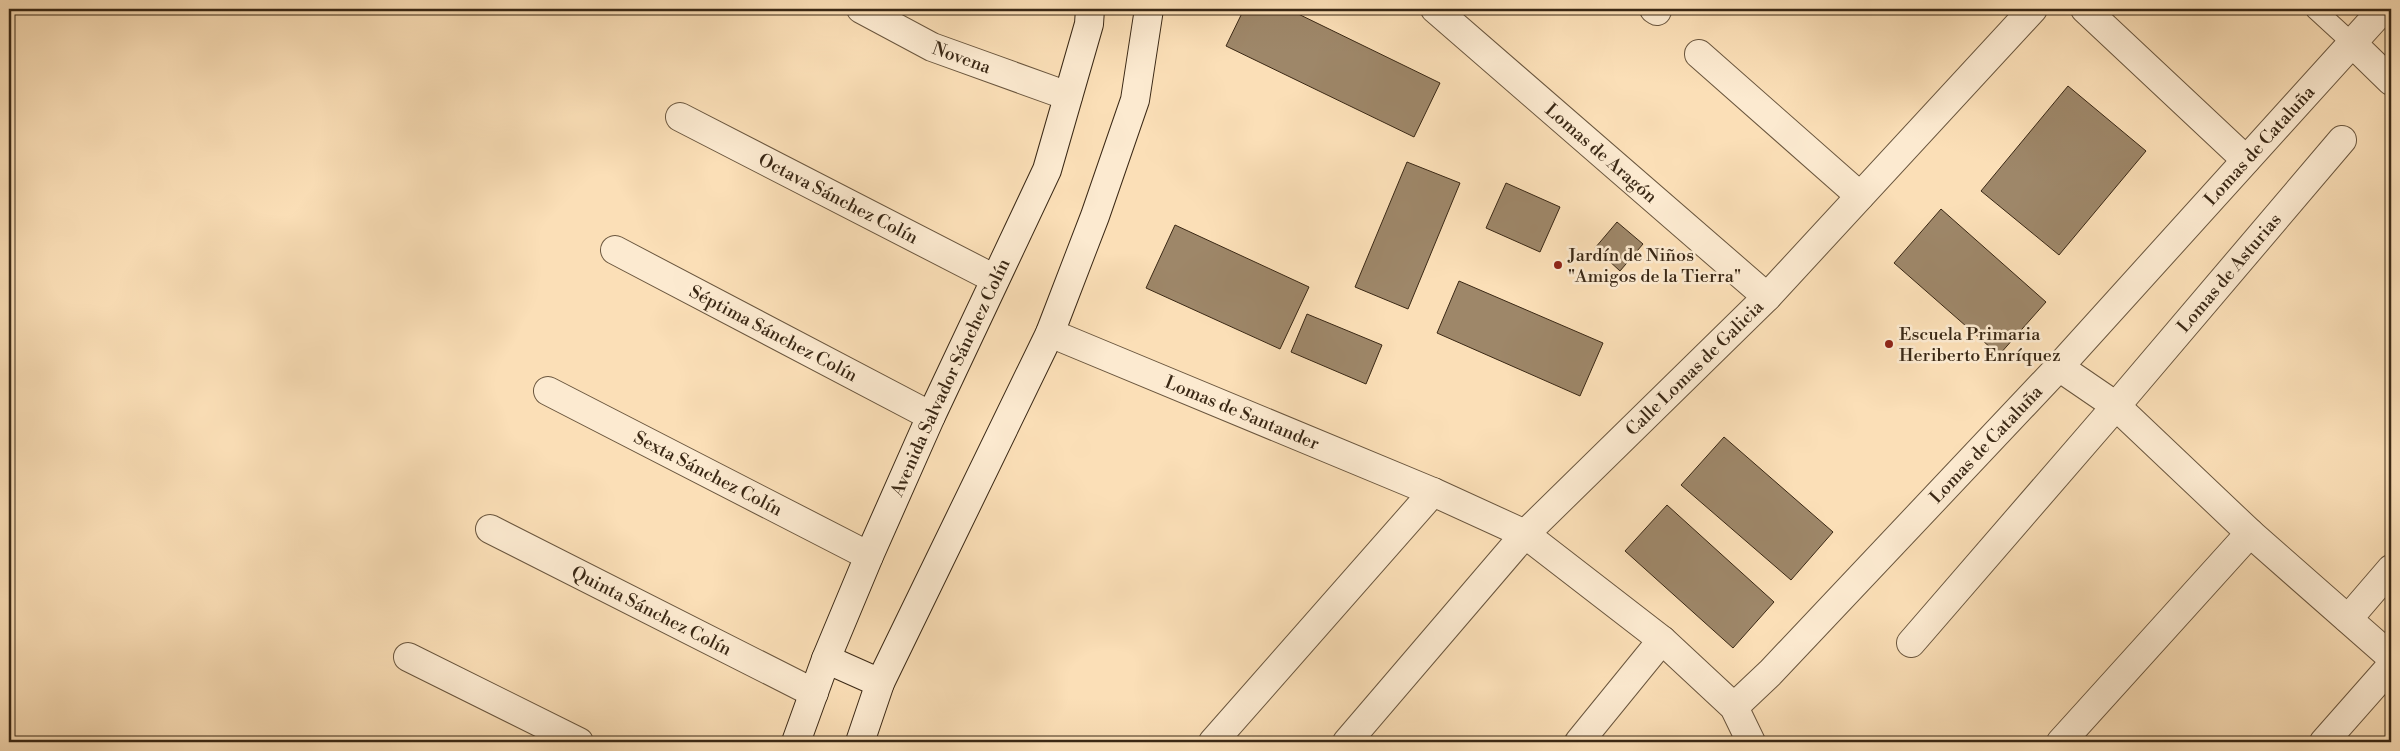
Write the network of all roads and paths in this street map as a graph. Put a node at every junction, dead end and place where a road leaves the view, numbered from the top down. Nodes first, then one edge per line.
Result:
1 (861, 9) edge
2 (1090, 9) edge
3 (1149, 9) edge
4 (1435, 9) edge
5 (2033, 9) edge
6 (2085, 9) edge
7 (2315, 9) edge
8 (2384, 9) edge
9 (2352, 44) junction
10 (1699, 54) dead end
11 (2391, 81) edge
12 (1068, 96) junction
13 (680, 117) dead end
14 (2342, 140) dead end
15 (2246, 160) junction
16 (1860, 196) junction
17 (615, 250) dead end
18 (995, 279) junction
19 (1767, 297) junction
20 (1050, 333) junction
21 (2059, 367) junction
22 (548, 391) dead end
23 (2116, 406) junction
24 (931, 416) junction
25 (1433, 492) junction
26 (490, 529) dead end
27 (2250, 533) junction
28 (1525, 534) junction
29 (869, 556) junction
30 (2391, 569) edge
31 (2348, 619) junction
32 (1662, 640) junction
33 (1911, 643) dead end
34 (408, 657) dead end
35 (2391, 657) edge
36 (826, 659) junction
37 (2391, 666) edge
38 (880, 683) junction
39 (814, 693) junction
40 (1734, 707) junction
41 (578, 742) edge
42 (796, 742) edge
43 (860, 742) edge
44 (1213, 742) edge
45 (1347, 742) edge
46 (1579, 742) edge
47 (1751, 742) edge
48 (2061, 742) edge
49 (2324, 742) edge

1 - 12 street, Novena
2 - 12 street, Avenida Salvador Sánchez Colín
3 - 20 street
4 - 19 street, Lomas de Aragón
5 - 16 street, Calle Lomas de Galicia
6 - 15 street
7 - 9 lane
8 - 9 street, Lomas de Cataluña
9 - 11 street
9 - 15 street, Lomas de Cataluña
10 - 16 street
12 - 18 street, Avenida Salvador Sánchez Colín
13 - 18 street, Octava Sánchez Colín
14 - 23 street, Lomas de Asturias
15 - 21 street, Lomas de Cataluña
16 - 19 street, Calle Lomas de Galicia
17 - 24 street, Séptima Sánchez Colín
18 - 24 street, Avenida Salvador Sánchez Colín
19 - 28 street, Calle Lomas de Galicia
20 - 25 street, Lomas de Santander
20 - 38 street
21 - 23 street
21 - 40 street, Lomas de Cataluña
22 - 29 street, Sexta Sánchez Colín
23 - 27 street
23 - 33 street, Lomas de Asturias
24 - 29 street, Avenida Salvador Sánchez Colín
25 - 28 street, Lomas de Santander
25 - 44 street
26 - 39 street, Quinta Sánchez Colín
27 - 31 street
27 - 48 street
28 - 32 street, Lomas de Santander
28 - 45 street
29 - 36 street, Avenida Salvador Sánchez Colín
30 - 31 street
31 - 35 street
32 - 40 street, Lomas de Santander
32 - 46 street
34 - 41 street
36 - 38 street
36 - 39 street, Avenida Salvador Sánchez Colín
37 - 49 street
38 - 43 street
39 - 42 street, Avenida Salvador Sánchez Colín
40 - 47 street, Lomas de Santander

